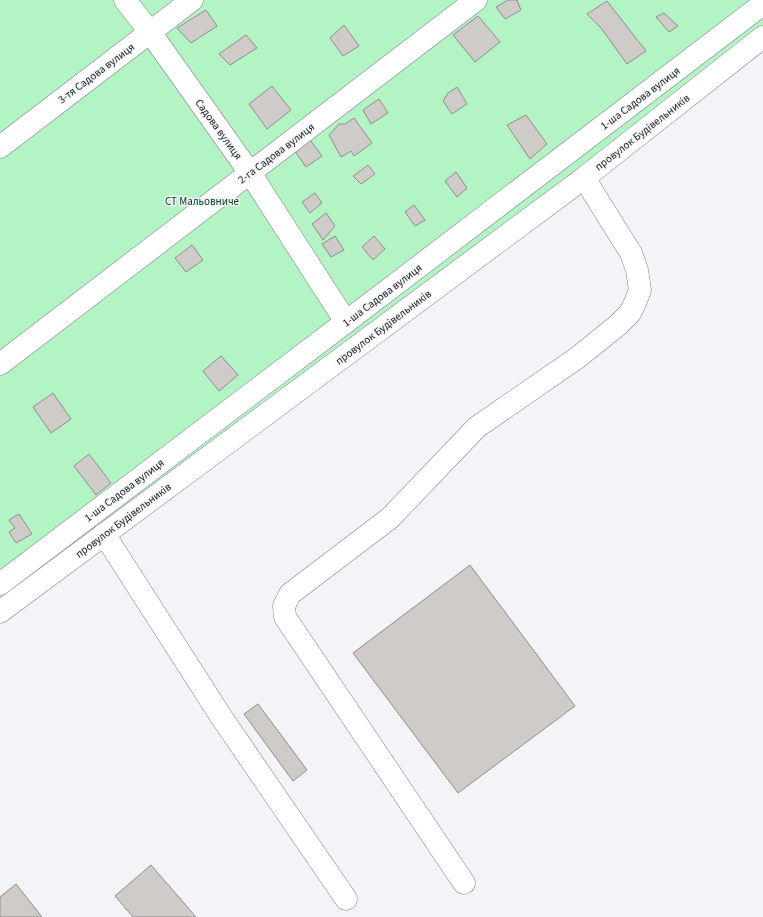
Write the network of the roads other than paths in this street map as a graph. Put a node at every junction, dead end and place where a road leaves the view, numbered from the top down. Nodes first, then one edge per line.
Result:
1 (125, 0) edge
2 (192, 0) edge
3 (476, 0) edge
4 (763, 4) edge
5 (150, 32) junction
6 (763, 37) edge
7 (0, 147) edge
8 (250, 173) junction
9 (584, 178) junction
10 (346, 322) junction
11 (0, 364) edge
12 (104, 534) junction
13 (0, 584) edge
14 (0, 612) edge
15 (464, 883) dead end
16 (346, 899) dead end

1 - 5 street, Садова вулиця
2 - 5 street, 3-тя Садова вулиця
3 - 8 street, 2-га Садова вулиця
4 - 10 street, 1-ша Садова вулиця
5 - 7 street, 3-тя Садова вулиця
5 - 8 street, Садова вулиця
6 - 9 street, провулок Будівельників
8 - 10 street, Садова вулиця
8 - 11 street, 2-га Садова вулиця
9 - 12 street, провулок Будівельників
9 - 15 street
10 - 13 street, 1-ша Садова вулиця
12 - 14 street, провулок Будівельників
12 - 16 street

